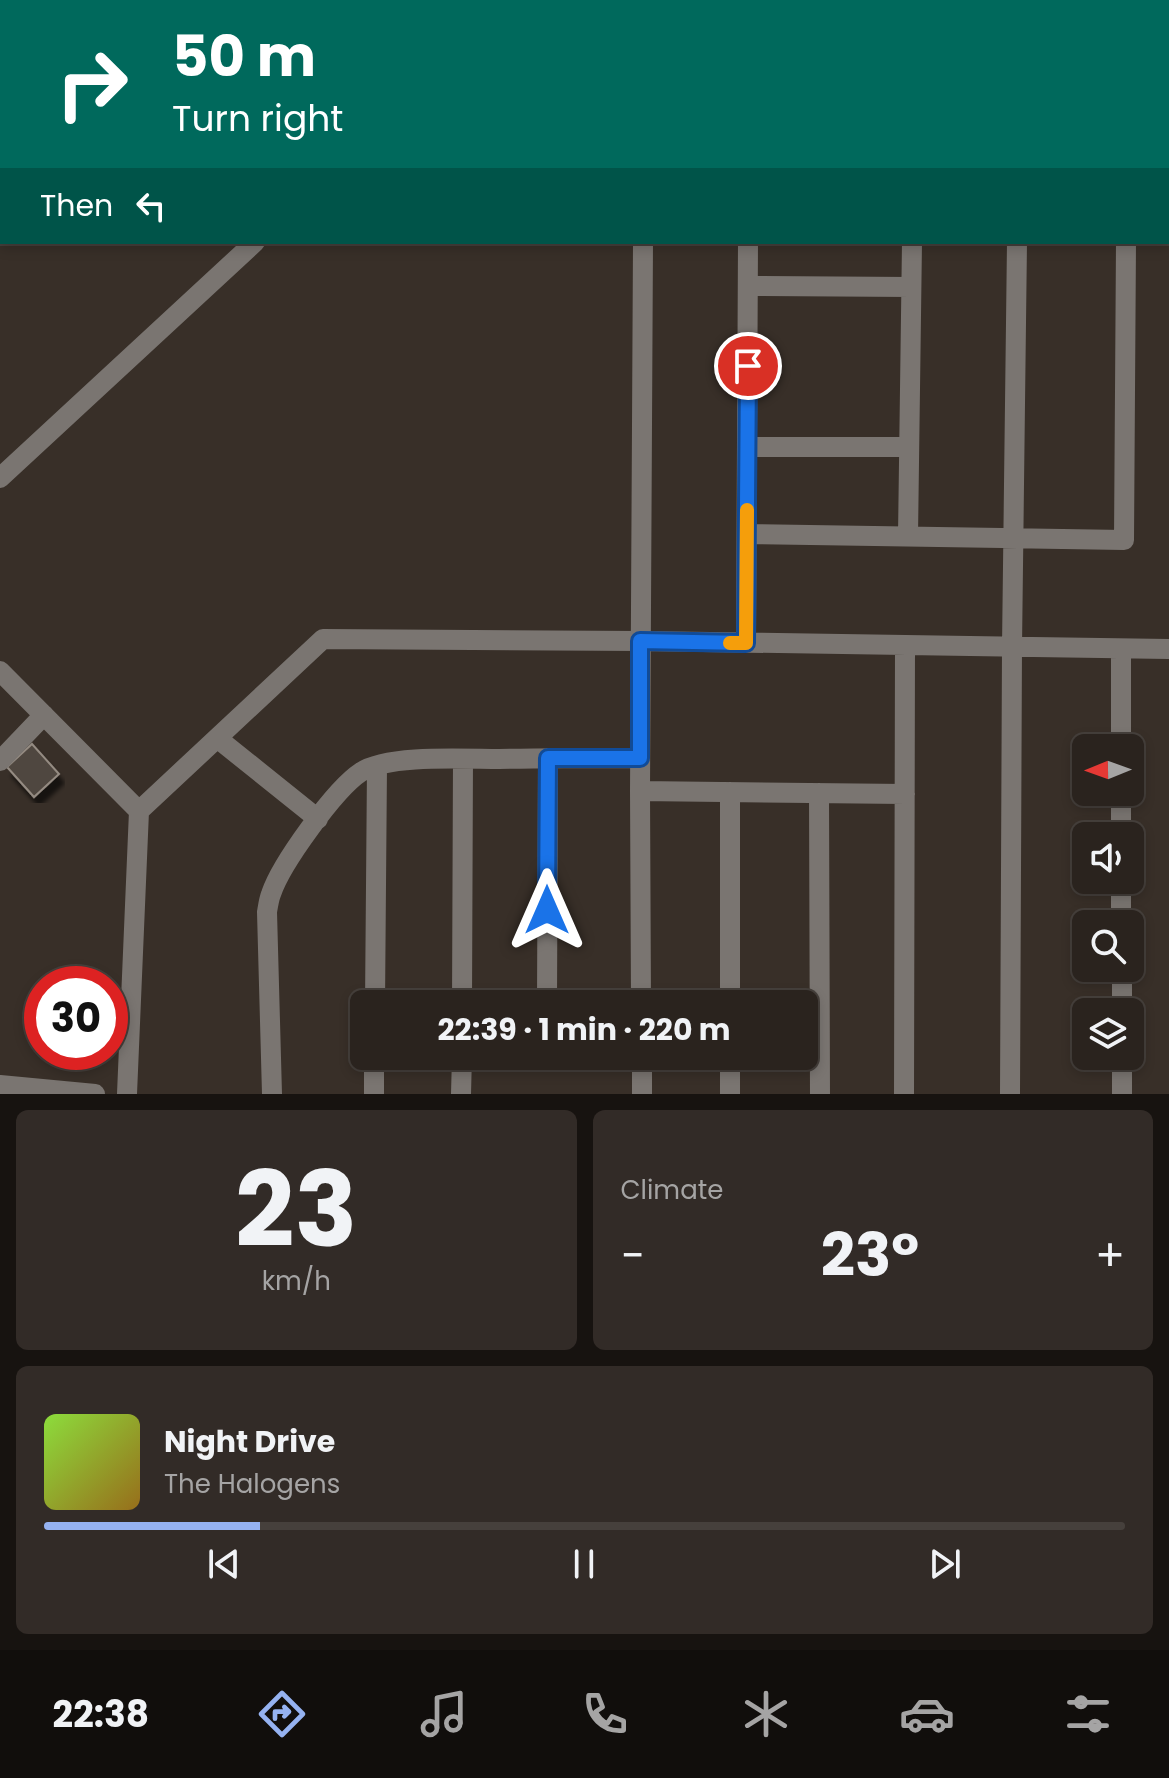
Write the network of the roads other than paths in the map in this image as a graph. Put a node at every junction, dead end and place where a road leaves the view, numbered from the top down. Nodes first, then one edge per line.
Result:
1 (253, 244) edge
2 (643, 244) edge
3 (748, 244) edge
4 (912, 244) edge
5 (1017, 244) edge
6 (1126, 244) edge
7 (748, 286) junction
8 (911, 287) junction
9 (747, 447) junction
10 (909, 447) junction
11 (0, 478) edge
12 (747, 534) junction
13 (908, 536) junction
14 (1014, 538) junction
15 (640, 641) junction
16 (746, 643) junction
17 (905, 646) junction
18 (1012, 647) junction
19 (1121, 649) junction
20 (1169, 649) edge
21 (0, 671) edge
22 (44, 715) junction
23 (1121, 734) edge
24 (217, 738) junction
25 (548, 758) junction
26 (640, 758) junction
27 (463, 759) junction
28 (0, 761) edge
29 (377, 766) junction
30 (640, 791) junction
31 (730, 792) junction
32 (819, 793) junction
33 (905, 794) junction
34 (139, 811) junction
35 (318, 819) junction
36 (375, 990) edge
37 (462, 990) edge
38 (547, 990) edge
39 (641, 990) edge
40 (730, 990) edge
41 (374, 1070) edge
42 (462, 1070) edge
43 (642, 1070) edge
44 (730, 1070) edge
45 (1122, 1070) edge
46 (0, 1085) edge
47 (95, 1094) edge
48 (127, 1094) edge
49 (272, 1094) edge
50 (374, 1094) edge
51 (461, 1094) edge
52 (642, 1094) edge
53 (730, 1094) edge
54 (820, 1094) edge
55 (904, 1094) edge
56 (1010, 1094) edge
57 (1122, 1094) edge

1 - 11 street
2 - 15 street
3 - 7 street
4 - 8 street
5 - 14 street
6 - 14 street
7 - 8 street
7 - 9 street
8 - 10 street
9 - 10 street
9 - 12 street
10 - 13 street
12 - 13 street
12 - 16 street
13 - 14 street
14 - 18 street
15 - 16 street
15 - 24 street
15 - 26 street
16 - 17 street
17 - 18 street
17 - 33 street
18 - 19 street
18 - 56 street
19 - 20 street
19 - 23 street
21 - 22 street
22 - 28 street
22 - 34 street
24 - 34 street
24 - 35 street
25 - 26 street
25 - 27 street
25 - 38 street
26 - 30 street
27 - 29 street
27 - 37 street
29 - 35 street
29 - 36 street
30 - 31 street
30 - 39 street
31 - 32 street
31 - 40 street
32 - 33 street
32 - 54 street
33 - 55 street
34 - 48 street
35 - 49 street
41 - 50 street
42 - 51 street
43 - 52 street
44 - 53 street
45 - 57 street
46 - 47 street

